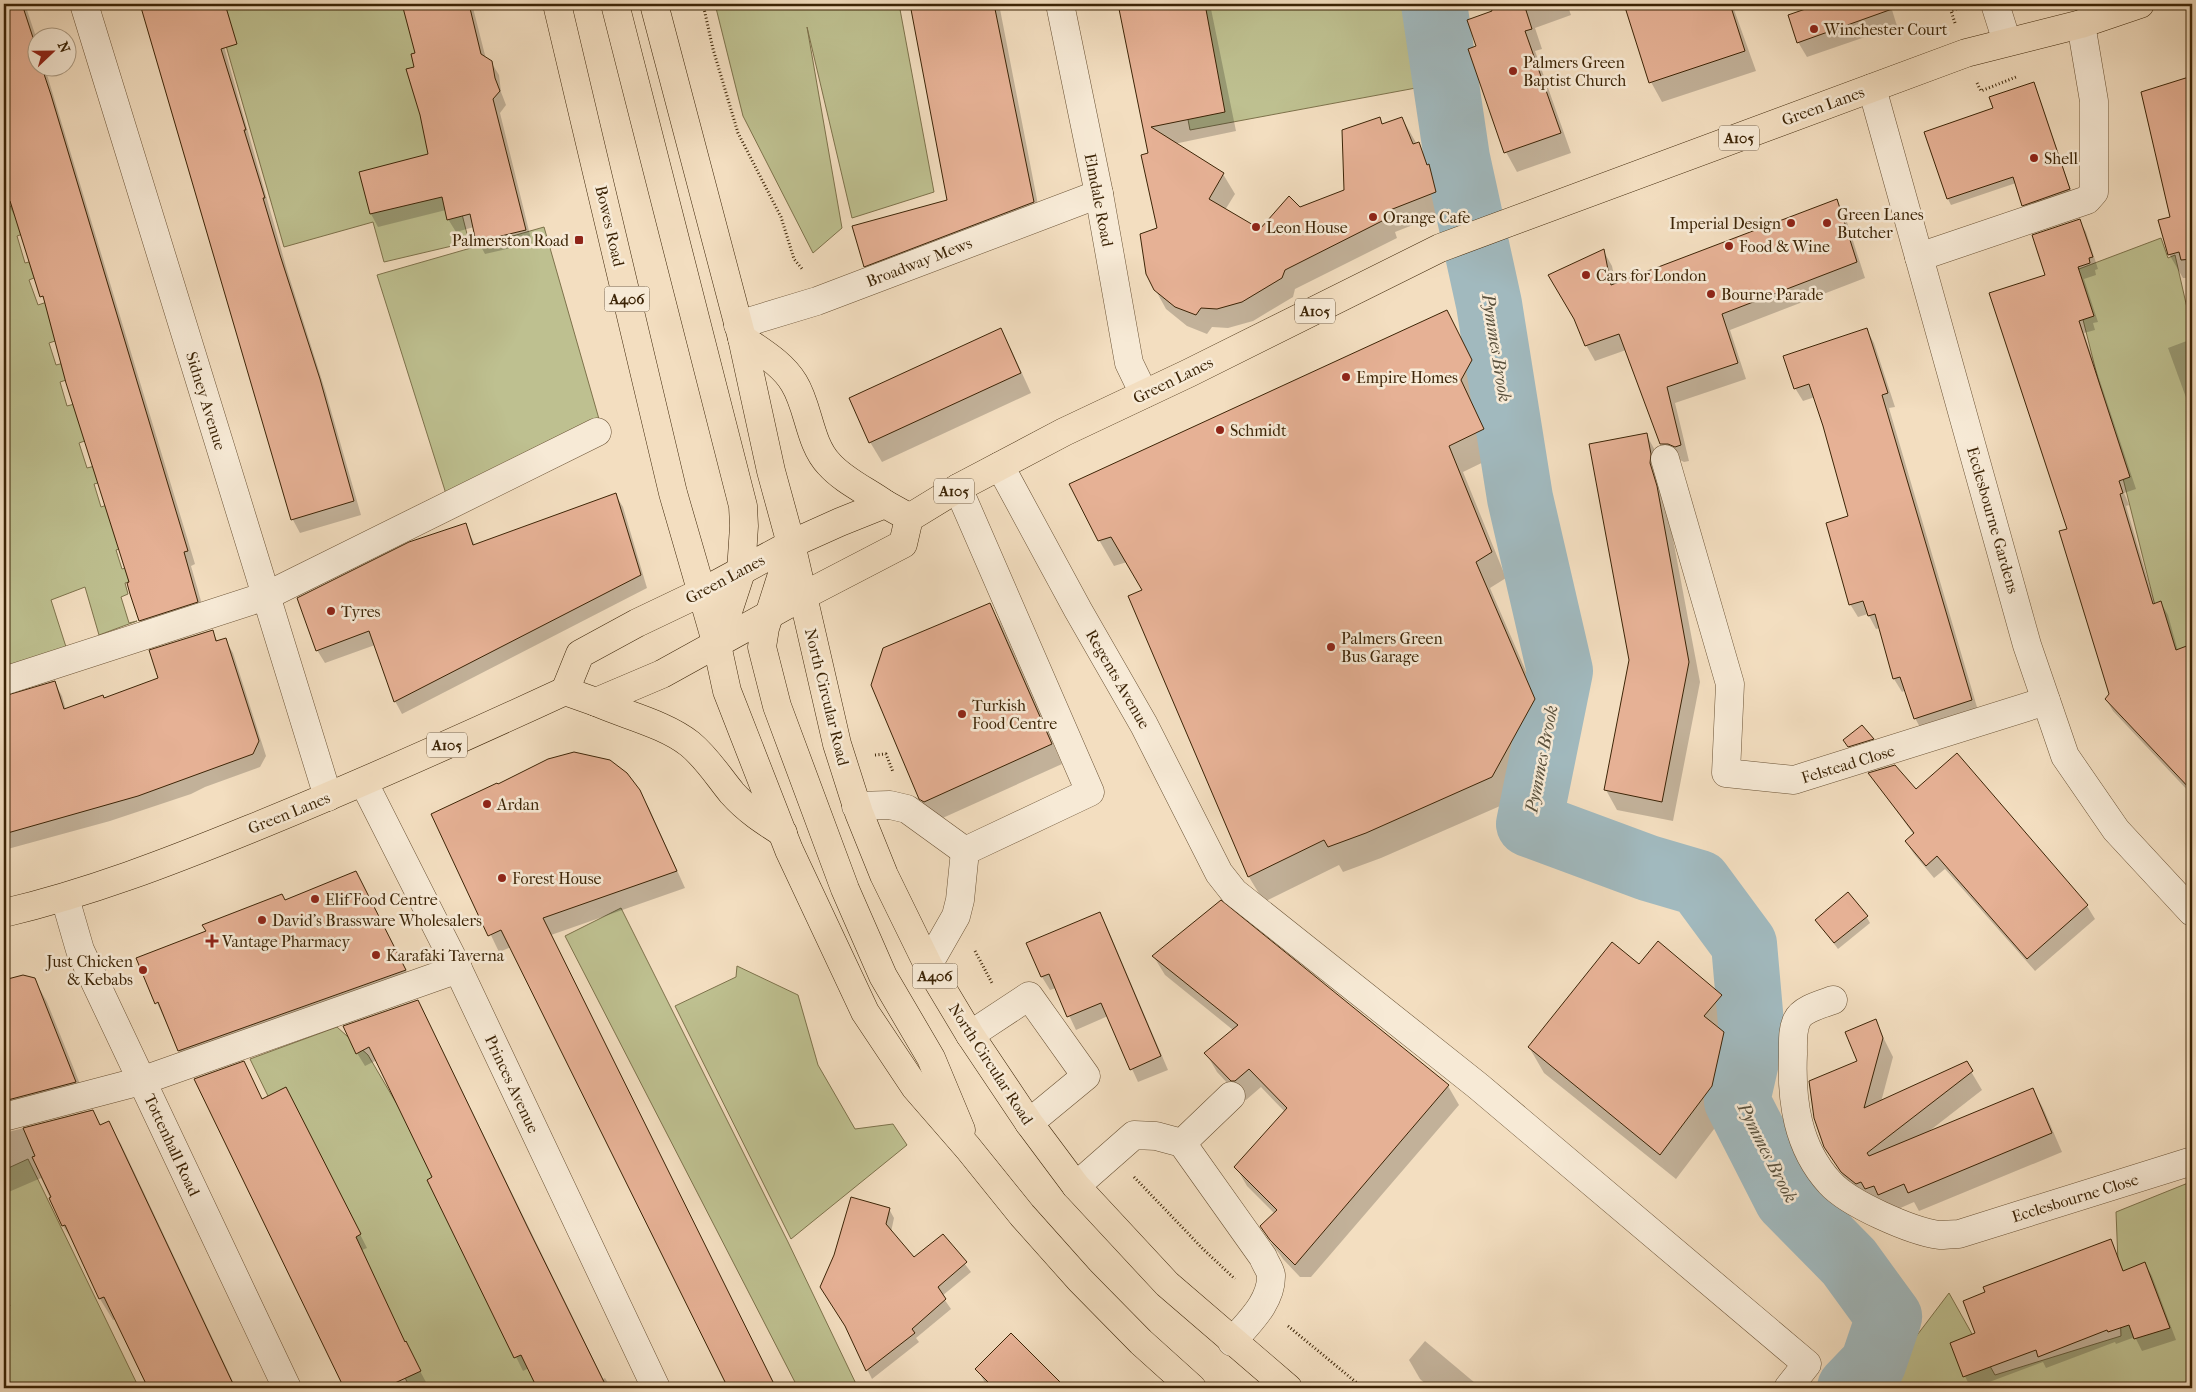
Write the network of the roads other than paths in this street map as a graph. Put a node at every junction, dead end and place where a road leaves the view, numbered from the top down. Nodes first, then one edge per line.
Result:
1 (84, 4) edge
2 (557, 4) edge
3 (615, 4) edge
4 (654, 4) edge
5 (1060, 4) edge
6 (1996, 4) edge
7 (2140, 4) edge
8 (2081, 24) junction
9 (2007, 42) junction
10 (1872, 88) junction
11 (1099, 194) junction
12 (1919, 256) junction
13 (740, 332) junction
14 (1144, 394) junction
15 (598, 432) dead end
16 (1664, 459) dead end
17 (1000, 466) junction
18 (958, 488) junction
19 (885, 504) junction
20 (909, 518) junction
21 (792, 544) junction
22 (741, 572) junction
23 (702, 592) junction
24 (266, 596) junction
25 (803, 596) junction
26 (771, 613) junction
27 (717, 645) junction
28 (4, 681) edge
29 (565, 691) junction
30 (2046, 701) junction
31 (596, 702) junction
32 (364, 782) junction
33 (328, 797) junction
34 (856, 806) junction
35 (783, 833) junction
36 (965, 851) junction
37 (65, 898) junction
38 (2192, 912) edge
39 (4, 913) edge
40 (928, 965) junction
41 (458, 969) junction
42 (1833, 1000) dead end
43 (970, 1035) junction
44 (141, 1081) junction
45 (1231, 1096) dead end
46 (4, 1117) edge
47 (1029, 1123) junction
48 (1182, 1143) junction
49 (968, 1148) junction
50 (2192, 1161) edge
51 (1076, 1186) junction
52 (1232, 1342) junction
53 (287, 1388) edge
54 (656, 1388) edge
55 (1192, 1388) edge
56 (1288, 1388) edge
57 (1788, 1388) edge

1 - 24 street, Sidney Avenue
2 - 23 main road, Bowes Road / A406
3 - 22 main road
4 - 13 main road, A406
5 - 11 street, Elmdale Road
6 - 9 street
7 - 8 main road, Green Lanes / A105
8 - 9 main road, Green Lanes / A105
8 - 12 street
9 - 10 main road, Green Lanes / A105
10 - 12 street, Ecclesbourne Gardens
10 - 14 main road, Green Lanes / A105
11 - 13 street, Broadway Mews
11 - 14 street, Elmdale Road
12 - 30 street, Ecclesbourne Gardens
13 - 19 main road
13 - 21 main road, A406
14 - 17 main road, Green Lanes / A105
15 - 24 street
16 - 30 street, Felstead Close
17 - 18 main road, Green Lanes / A105
17 - 57 street, Regents Avenue
18 - 20 main road, Green Lanes / A105
18 - 36 street
19 - 20 main road
19 - 21 main road, Green Lanes
20 - 25 main road
21 - 22 main road, Green Lanes
21 - 25 main road, North Circular Road / A406
21 - 26 main road, A406
22 - 23 main road, Green Lanes
22 - 27 main road
23 - 27 main road, A406
23 - 29 main road, Green Lanes
24 - 28 street
24 - 33 street, Sidney Avenue
25 - 26 main road
25 - 34 main road, North Circular Road / A406
26 - 27 main road
26 - 49 main road, A406
27 - 31 main road
27 - 35 main road, A406
29 - 31 main road
29 - 32 main road, Green Lanes / A105
30 - 38 street, Ecclesbourne Gardens
31 - 35 main road
32 - 33 main road, Green Lanes / A105
32 - 41 street, Princes Avenue
33 - 37 main road, Green Lanes / A105
34 - 36 street
34 - 40 main road, North Circular Road / A406
35 - 49 main road, A406
36 - 40 street
37 - 39 main road, Green Lanes / A105
37 - 44 street, Tottenhall Road
40 - 43 main road, North Circular Road / A406
41 - 44 street
41 - 54 street, Princes Avenue
42 - 50 street, Ecclesbourne Close
43 - 47 main road, North Circular Road / A406
43 - 47 street
44 - 46 street
44 - 53 street, Tottenhall Road
45 - 48 street
47 - 51 main road, North Circular Road / A406
48 - 51 street
48 - 52 street
49 - 55 main road, A406
51 - 52 main road, North Circular Road / A406
52 - 56 main road, North Circular Road / A406

